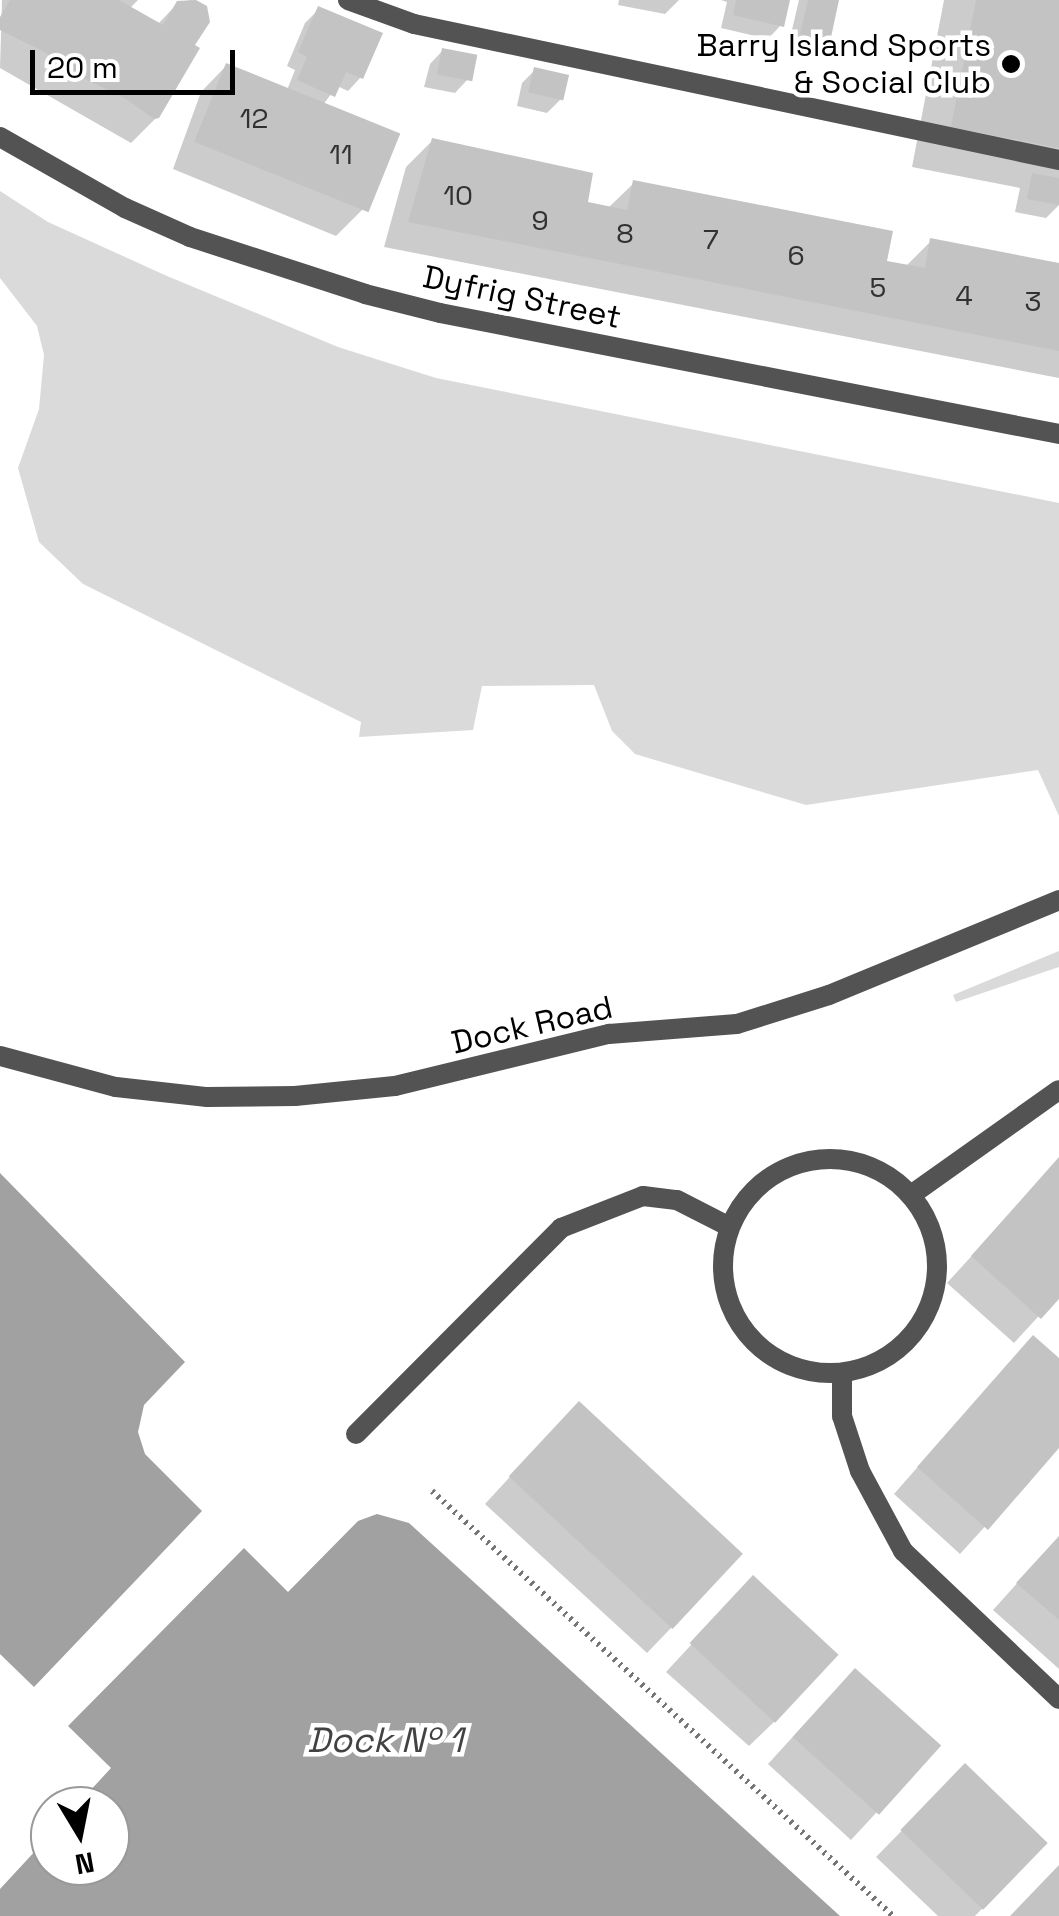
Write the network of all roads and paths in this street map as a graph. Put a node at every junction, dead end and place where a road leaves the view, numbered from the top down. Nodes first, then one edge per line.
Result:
1 (348, 0) edge
2 (0, 136) edge
3 (1059, 160) edge
4 (1059, 434) edge
5 (1059, 900) edge
6 (0, 1056) edge
7 (1059, 1090) edge
8 (911, 1195) junction
9 (730, 1227) junction
10 (842, 1373) junction
11 (356, 1434) dead end
12 (432, 1490) dead end
13 (1059, 1700) edge
14 (892, 1916) edge

1 - 3 street
2 - 4 street, Dyfrig Street
5 - 6 street, Dock Road
7 - 8 street
8 - 9 street
8 - 10 street
9 - 10 street
9 - 11 street
10 - 13 street
12 - 14 path

